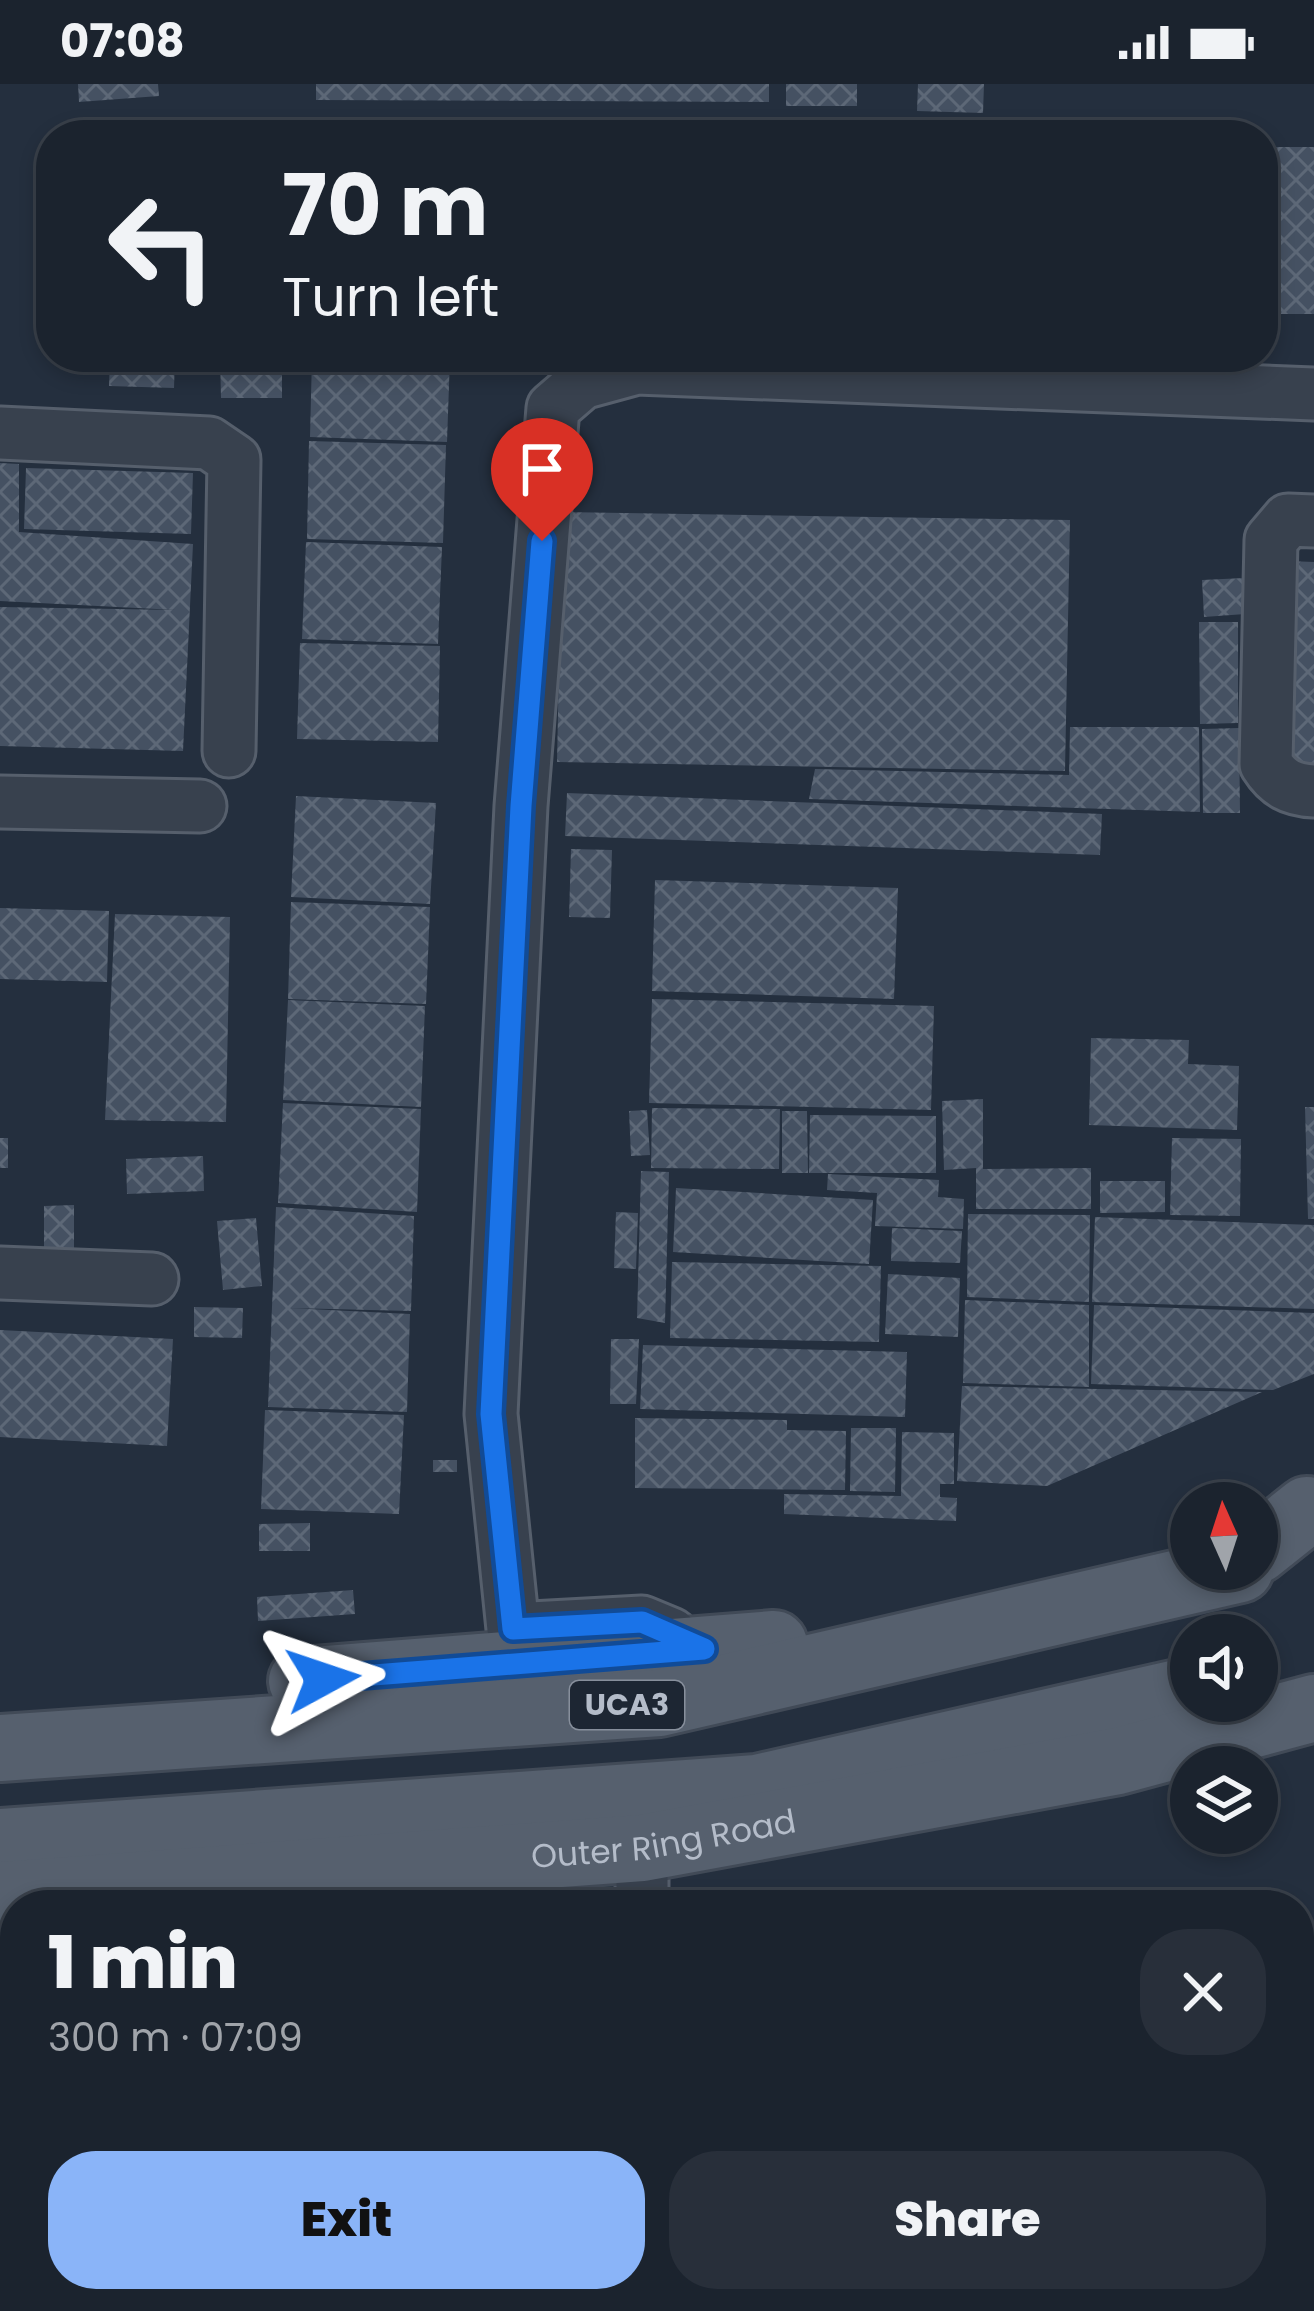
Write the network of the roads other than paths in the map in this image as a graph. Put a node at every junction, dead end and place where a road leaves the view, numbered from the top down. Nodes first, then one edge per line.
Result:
1 (622, 372) edge
2 (741, 372) edge
3 (1314, 394) edge
4 (0, 433) edge
5 (1314, 521) edge
6 (229, 752) dead end
7 (1314, 790) edge
8 (0, 802) edge
9 (200, 806) dead end
10 (0, 1273) edge
11 (152, 1279) dead end
12 (1312, 1494) edge
13 (1278, 1533) edge
14 (1314, 1558) edge
15 (1278, 1562) edge
16 (1170, 1585) edge
17 (1210, 1590) edge
18 (704, 1649) junction
19 (1314, 1664) edge
20 (1278, 1672) edge
21 (1170, 1695) edge
22 (0, 1707) edge
23 (1314, 1708) edge
24 (0, 1748) edge
25 (0, 1842) edge
26 (642, 1876) edge
27 (169, 1890) edge

1 - 18 street
2 - 3 street
4 - 6 street
5 - 7 street
8 - 9 street
10 - 11 street
12 - 13 main road
14 - 15 main road
16 - 24 main road, UCA3
17 - 18 main road, UCA3
18 - 22 main road, UCA3
19 - 20 main road
21 - 25 main road, Outer Ring Road
23 - 26 main road, Outer Ring Road
26 - 27 main road, Outer Ring Road

